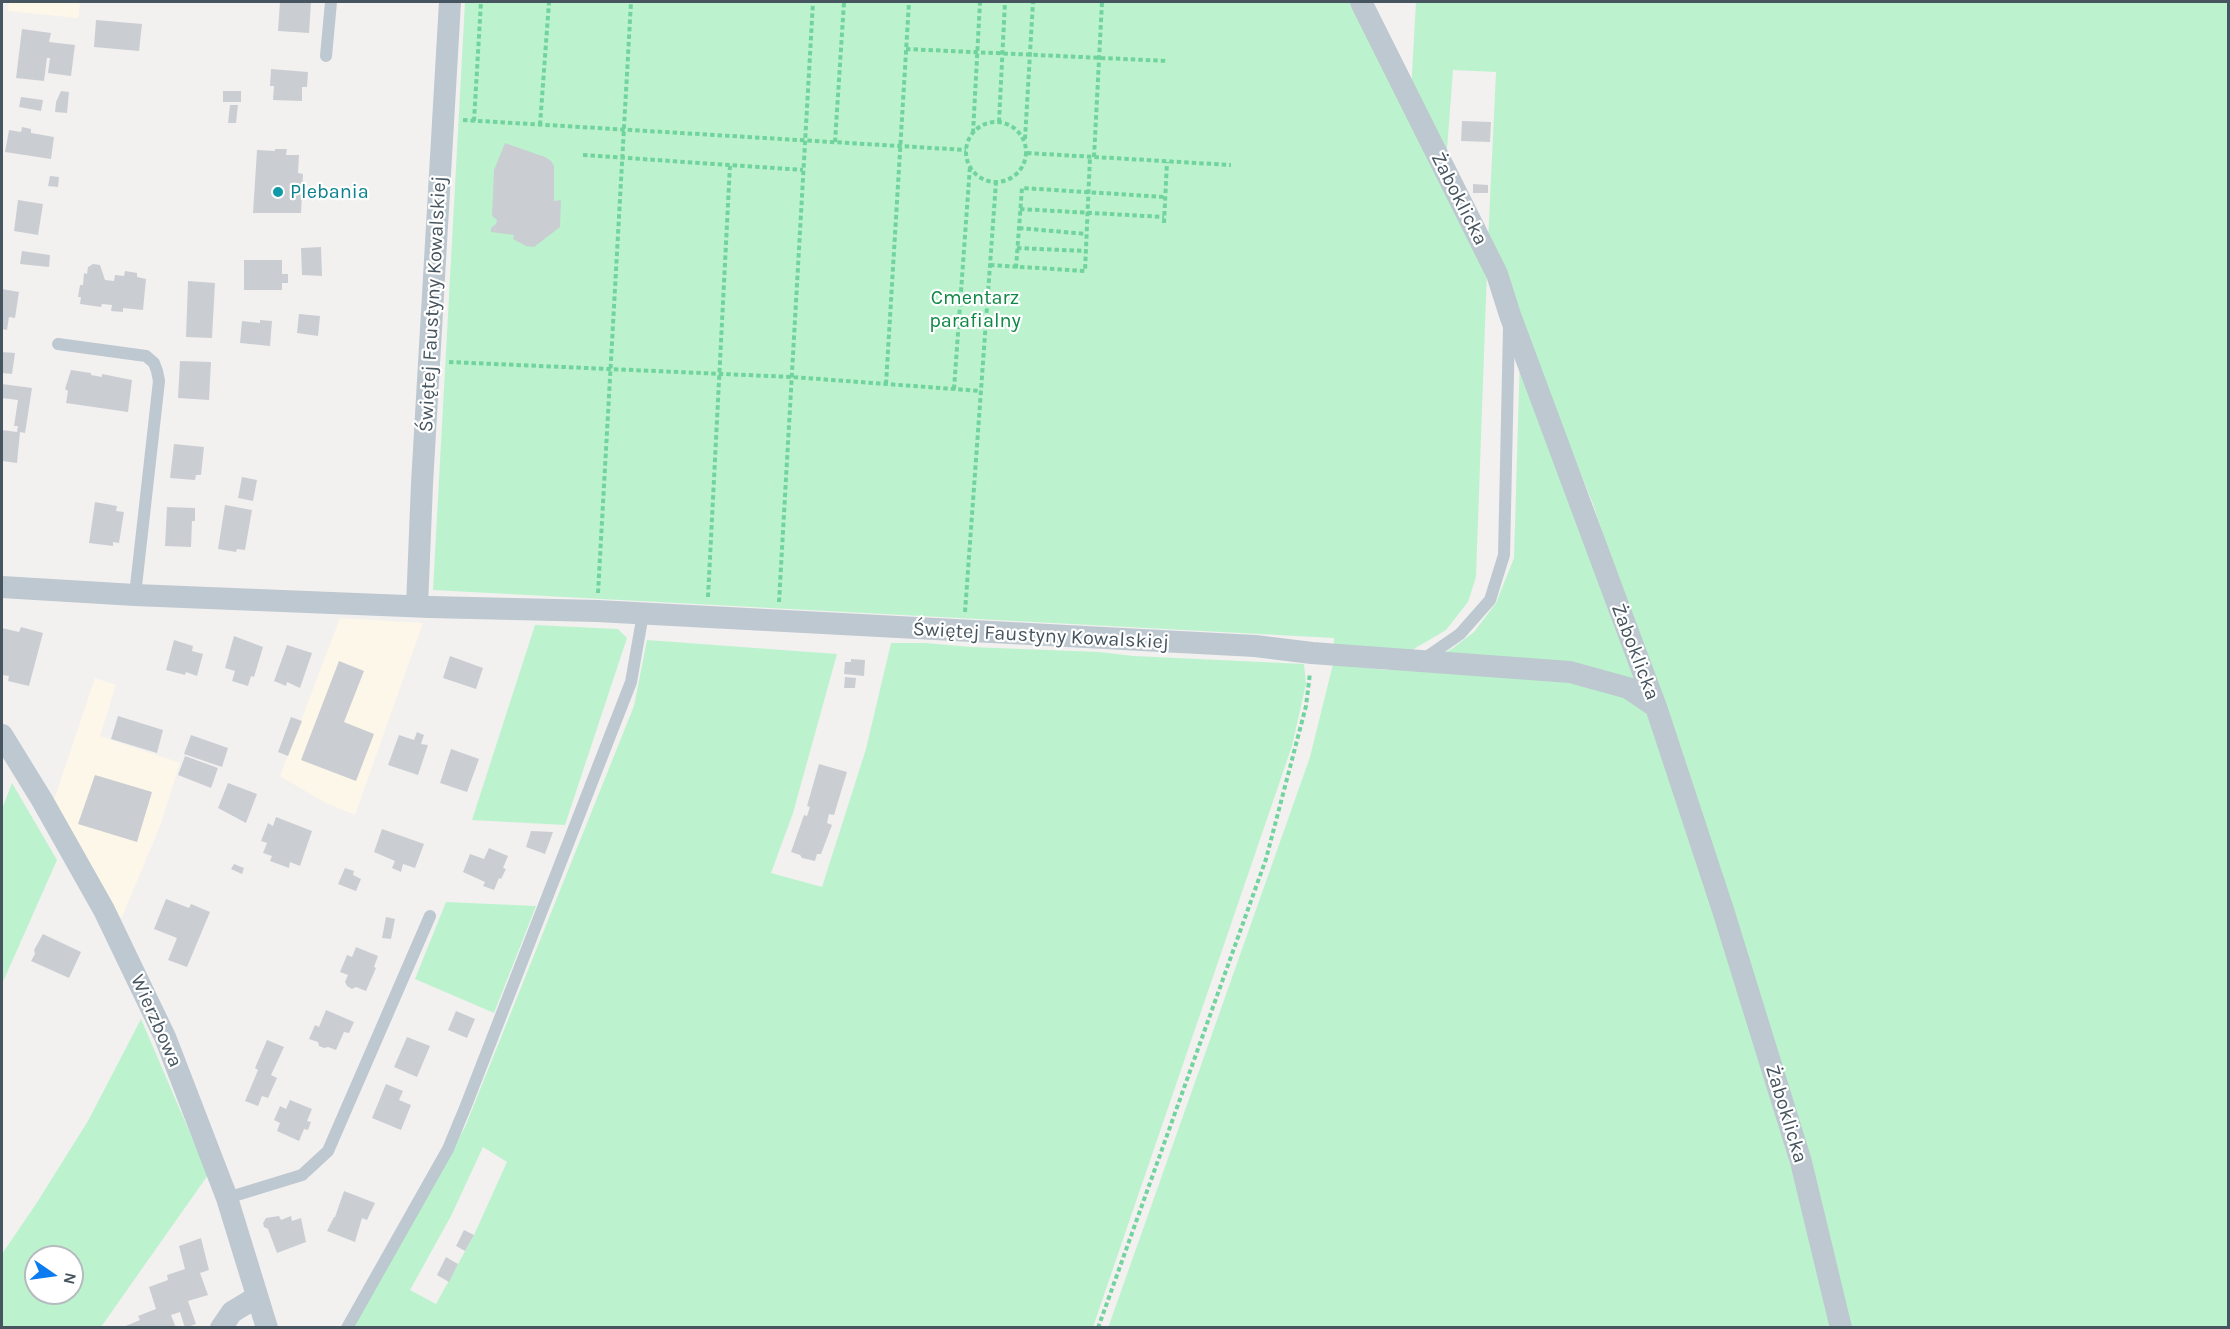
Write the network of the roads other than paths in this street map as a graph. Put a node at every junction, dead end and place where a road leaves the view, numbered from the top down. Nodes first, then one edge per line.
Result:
1 (331, 2) edge
2 (450, 2) edge
3 (1361, 2) edge
4 (326, 56) dead end
5 (1510, 315) junction
6 (57, 344) dead end
7 (2, 587) edge
8 (135, 595) junction
9 (417, 606) junction
10 (643, 614) junction
11 (1421, 661) junction
12 (1656, 707) junction
13 (2, 735) edge
14 (430, 916) dead end
15 (227, 1198) junction
16 (257, 1297) junction
17 (221, 1328) edge
18 (267, 1328) edge
19 (347, 1328) edge
20 (1841, 1328) edge

1 - 4 lane
2 - 9 street, Świętej Faustyny Kowalskiej
3 - 5 street, Żaboklicka
5 - 11 lane
5 - 12 street, Żaboklicka
6 - 8 lane
7 - 8 street, Świętej Faustyny Kowalskiej
8 - 9 street, Świętej Faustyny Kowalskiej
9 - 10 street, Świętej Faustyny Kowalskiej
10 - 11 street, Świętej Faustyny Kowalskiej
10 - 19 lane
11 - 12 street, Świętej Faustyny Kowalskiej
12 - 20 street, Żaboklicka
13 - 15 street, Wierzbowa
14 - 15 lane
15 - 16 street, Wierzbowa
16 - 17 street
16 - 18 street, Wierzbowa

